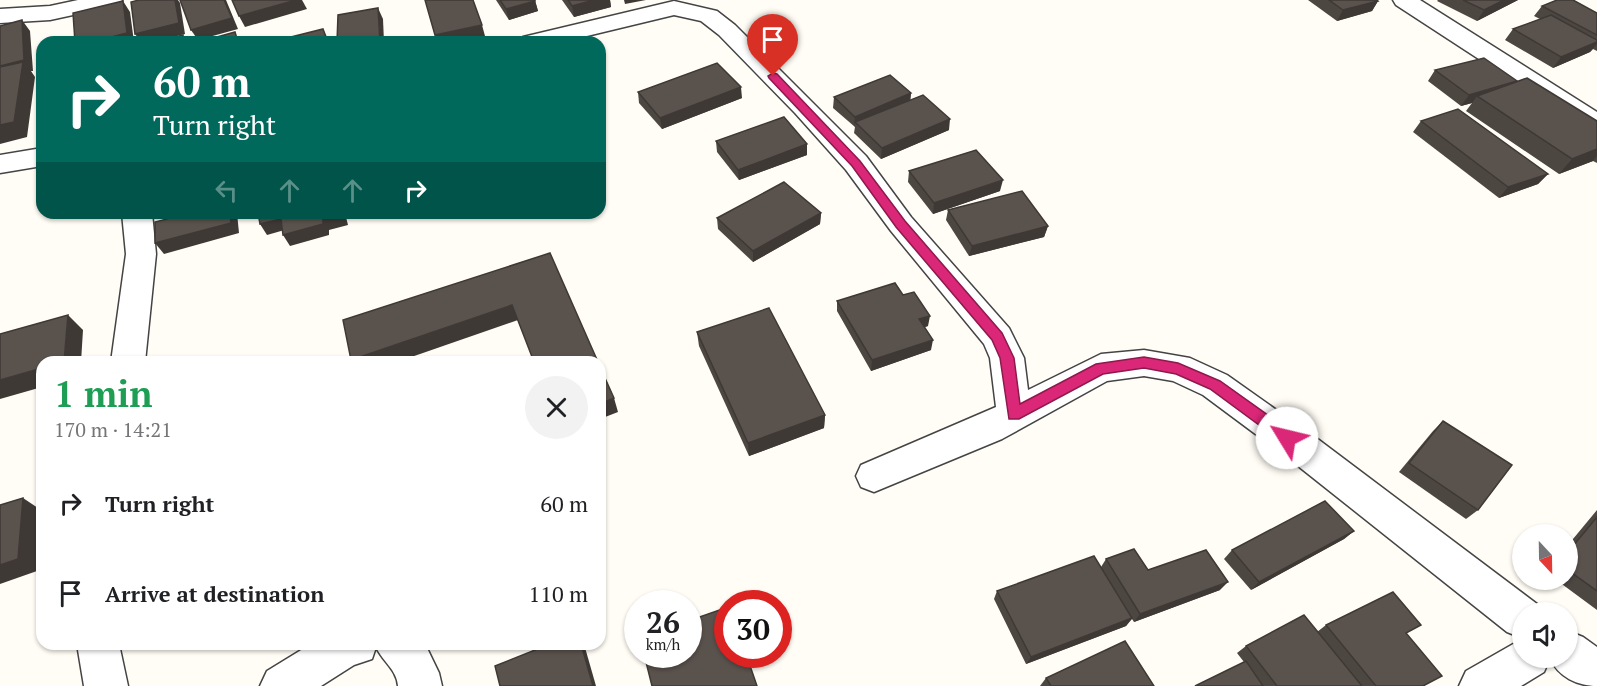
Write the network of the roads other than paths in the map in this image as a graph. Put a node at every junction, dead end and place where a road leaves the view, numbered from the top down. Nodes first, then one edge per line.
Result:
1 (111, 0) edge
2 (1404, 0) edge
3 (0, 16) edge
4 (557, 36) edge
5 (1597, 124) edge
6 (36, 158) edge
7 (0, 164) edge
8 (137, 219) edge
9 (129, 356) edge
10 (1014, 414) junction
11 (874, 476) dead end
12 (1512, 610) edge
13 (99, 650) edge
14 (339, 650) edge
15 (402, 650) edge
16 (1578, 659) edge
17 (1512, 667) edge
18 (1597, 673) edge
19 (106, 686) edge
20 (282, 686) edge
21 (420, 686) edge
22 (1481, 686) edge

1 - 3 street
2 - 5 street
4 - 10 street
6 - 7 street
8 - 9 street
10 - 11 street
10 - 12 street
13 - 19 street
14 - 20 street
15 - 21 street
16 - 18 street
17 - 22 street

